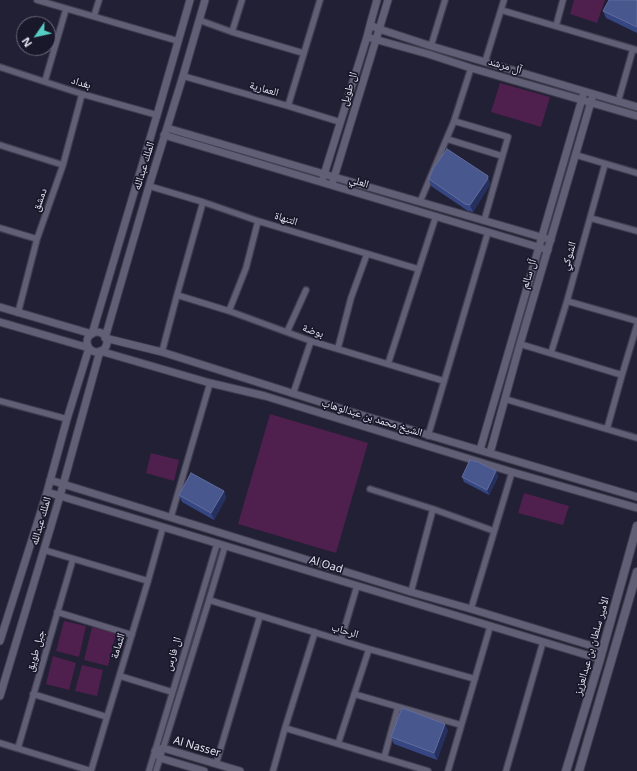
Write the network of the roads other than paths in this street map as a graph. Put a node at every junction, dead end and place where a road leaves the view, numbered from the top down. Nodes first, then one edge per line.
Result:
1 (37, 0) edge
2 (99, 0) edge
3 (190, 0) edge
4 (205, 0) edge
5 (242, 0) edge
6 (320, 0) edge
7 (377, 0) edge
8 (388, 0) edge
9 (445, 0) edge
10 (504, 0) edge
11 (563, 0) edge
12 (66, 9) junction
13 (501, 10) junction
14 (94, 16) junction
15 (199, 20) junction
16 (370, 25) junction
17 (556, 26) junction
18 (379, 29) junction
19 (232, 32) junction
20 (367, 37) junction
21 (376, 39) junction
22 (178, 41) junction
23 (432, 46) junction
24 (635, 50) edge
25 (303, 53) junction
26 (485, 62) junction
27 (0, 67) edge
28 (471, 68) junction
29 (183, 76) junction
30 (45, 81) junction
31 (82, 94) junction
32 (583, 96) junction
33 (592, 98) junction
34 (618, 102) junction
35 (288, 106) junction
36 (637, 107) edge
37 (157, 115) junction
38 (637, 116) edge
39 (454, 121) junction
40 (340, 122) junction
41 (167, 128) junction
42 (164, 135) junction
43 (447, 139) junction
44 (0, 145) edge
45 (576, 155) junction
46 (502, 156) junction
47 (604, 164) junction
48 (63, 165) junction
49 (637, 173) edge
50 (324, 174) junction
51 (334, 177) junction
52 (322, 182) junction
53 (332, 185) junction
54 (149, 186) junction
55 (203, 202) junction
56 (420, 202) junction
57 (436, 216) junction
58 (590, 218) junction
59 (258, 221) junction
60 (484, 221) junction
61 (0, 228) edge
62 (637, 231) edge
63 (488, 232) junction
64 (542, 237) junction
65 (38, 239) junction
66 (551, 240) junction
67 (539, 247) junction
68 (548, 250) junction
69 (367, 254) junction
70 (418, 269) junction
71 (306, 290) dead end
72 (177, 295) junction
73 (567, 301) junction
74 (0, 307) edge
75 (229, 311) junction
76 (18, 313) junction
77 (637, 321) edge
78 (0, 322) edge
79 (637, 324) edge
80 (287, 332) junction
81 (92, 334) junction
82 (105, 338) junction
83 (311, 341) junction
84 (520, 344) junction
85 (89, 348) junction
86 (338, 348) junction
87 (100, 351) junction
88 (162, 352) junction
89 (551, 353) junction
90 (388, 364) junction
91 (622, 375) junction
92 (444, 381) junction
93 (210, 383) junction
94 (293, 394) junction
95 (505, 399) junction
96 (0, 401) edge
97 (66, 419) junction
98 (377, 420) junction
99 (607, 430) junction
100 (374, 431) junction
101 (428, 436) junction
102 (637, 438) edge
103 (480, 450) junction
104 (490, 453) junction
105 (512, 472) junction
106 (50, 480) junction
107 (63, 484) junction
108 (370, 489) dead end
109 (47, 492) junction
110 (60, 496) junction
111 (637, 497) edge
112 (637, 508) edge
113 (433, 509) junction
114 (171, 517) junction
115 (637, 526) edge
116 (164, 527) junction
117 (494, 531) junction
118 (221, 545) junction
119 (44, 550) junction
120 (73, 559) junction
121 (637, 572) edge
122 (148, 581) junction
123 (357, 586) junction
124 (411, 592) junction
125 (209, 600) junction
126 (471, 609) junction
127 (57, 612) junction
128 (260, 616) junction
129 (490, 627) junction
130 (315, 632) junction
131 (132, 635) junction
132 (0, 640) edge
133 (341, 640) junction
134 (543, 642) junction
135 (369, 649) junction
136 (602, 649) junction
137 (600, 659) junction
138 (120, 676) junction
139 (475, 678) junction
140 (172, 692) junction
141 (34, 694) junction
142 (354, 694) junction
143 (0, 696) edge
144 (398, 707) junction
145 (107, 717) junction
146 (461, 725) junction
147 (285, 728) junction
148 (0, 743) edge
149 (338, 744) junction
150 (18, 748) junction
151 (163, 748) junction
152 (155, 751) junction
153 (160, 758) junction
154 (384, 758) junction
155 (216, 764) junction
156 (418, 770) edge
157 (91, 771) edge
158 (149, 771) edge
159 (156, 771) edge
160 (204, 771) edge
161 (240, 771) edge
162 (273, 771) edge
163 (428, 771) edge
164 (448, 771) edge
165 (506, 771) edge
166 (566, 771) edge
167 (579, 771) edge

1 - 12 street
2 - 14 street
3 - 22 street, الملك عبدالله
4 - 15 street, الملك عبدالله
5 - 19 street
6 - 25 street
7 - 16 street, ال طويل
8 - 18 street, ال طويل
9 - 23 street
10 - 13 street
11 - 17 street
12 - 14 street
12 - 30 street
13 - 17 street
13 - 26 street
14 - 22 street
15 - 19 street
15 - 29 street, الملك عبدالله
16 - 18 street, آل مرشد
16 - 20 street, ال طويل
17 - 24 street
18 - 21 street, ال طويل
18 - 23 street, آل مرشد
19 - 25 street
20 - 21 street, آل مرشد
20 - 40 street, ال طويل
21 - 28 street, آل مرشد
21 - 51 street, ال طويل
22 - 37 street, الملك عبدالله
23 - 26 street, آل مرشد
24 - 34 street
25 - 35 street
26 - 32 street, آل مرشد
27 - 30 street, بغداد
28 - 32 street, آل مرشد
28 - 39 street
29 - 35 street, العمارية
29 - 41 street, الملك عبدالله
30 - 31 street, بغداد
31 - 37 street, بغداد
31 - 48 street, دمشق
32 - 33 street, آل مرشد
32 - 64 street, آل سالم
33 - 34 street, آل مرشد
33 - 38 street, آل مرشد
33 - 45 street, آل سالم
34 - 36 street, آل مرشد
35 - 40 street, العمارية
37 - 81 street, الملك عبدالله
39 - 43 street
39 - 46 street
40 - 50 street, ال طويل
41 - 42 street, الملك عبدالله
41 - 50 street, العلي
42 - 52 street, العلي
42 - 54 street, الملك عبدالله
43 - 46 street
43 - 56 street
44 - 48 street
45 - 47 street
45 - 66 street, آل سالم
46 - 60 street
47 - 49 street
47 - 58 street, الشوكي
48 - 65 street, دمشق
50 - 51 street, العلي
50 - 52 street, ال طويل
51 - 53 street, ال طويل
51 - 56 street, العلي
52 - 53 street, العلي
53 - 57 street, العلي
54 - 55 street, التنهاة
54 - 82 street, الملك عبدالله
55 - 59 street, التنهاة
55 - 72 street
56 - 60 street, العلي
57 - 63 street, العلي
57 - 70 street
58 - 62 street
58 - 73 street, الشوكي
59 - 69 street, التنهاة
59 - 75 street
60 - 64 street, العلي
61 - 65 street
63 - 67 street, العلي
63 - 92 street
64 - 66 street, العلي
64 - 67 street, آل سالم
65 - 76 street, دمشق
66 - 68 street, آل سالم
67 - 68 street, العلي
67 - 103 street, آل سالم
68 - 84 street, آل سالم
69 - 70 street, التنهاة
69 - 86 street
70 - 90 street
71 - 80 street
72 - 75 street, بوضة
72 - 88 street
73 - 77 street
73 - 89 street, الشوكي
74 - 76 street
75 - 80 street, بوضة
76 - 81 street
78 - 85 street
79 - 91 street
80 - 83 street, بوضة
81 - 82 street
81 - 85 street
82 - 87 street
82 - 88 street, الشيخ محمد بن عبدالوهاب
83 - 86 street, بوضة
83 - 94 street
84 - 89 street
84 - 95 street, آل سالم
85 - 87 street
85 - 97 street, الملك عبدالله
86 - 90 street, بوضة
87 - 93 street, الشيخ محمد بن عبدالوهاب
87 - 107 street, الملك عبدالله
88 - 94 street, الشيخ محمد بن عبدالوهاب
89 - 91 street
90 - 92 street, بوضة
91 - 99 street
92 - 101 street
93 - 100 street, الشيخ محمد بن عبدالوهاب
93 - 114 street
94 - 98 street, الشيخ محمد بن عبدالوهاب
95 - 99 street
95 - 104 street, آل سالم
96 - 97 street
97 - 106 street, الملك عبدالله
98 - 100 street
98 - 101 street, الشيخ محمد بن عبدالوهاب
99 - 102 street
100 - 105 street, الشيخ محمد بن عبدالوهاب
101 - 103 street, الشيخ محمد بن عبدالوهاب
103 - 104 street, الشيخ محمد بن عبدالوهاب
104 - 111 street, الشيخ محمد بن عبدالوهاب
105 - 112 street, الشيخ محمد بن عبدالوهاب
105 - 117 street
106 - 107 street, Al Oad
106 - 109 street, الملك عبدالله
107 - 110 street, الملك عبدالله
107 - 114 street, Al Oad
108 - 113 street
109 - 110 street, Al Oad
109 - 132 street, الملك عبدالله
110 - 116 street, Al Oad
110 - 119 street, الملك عبدالله
113 - 117 street
113 - 124 street
114 - 124 street, Al Oad
115 - 136 main road, الأمير سلطان بن عبدالعزيز
116 - 118 street, Al Oad
116 - 122 street, الثمامة
117 - 126 street
118 - 123 street, Al Oad
118 - 125 street, ال فارس
118 - 140 street, ال فارس
119 - 120 street
119 - 143 street, الملك عبدالله
120 - 122 street
120 - 127 street, جبل طويق
121 - 167 main road
122 - 131 street, الثمامة
123 - 129 street, Al Oad
123 - 133 street
124 - 126 street, Al Oad
125 - 128 street, الرحاب
125 - 151 street, ال فارس
126 - 136 street, Al Oad
127 - 131 street
127 - 141 street, جبل طويق
128 - 130 street, الرحاب
128 - 155 street
129 - 134 street, Al Oad
129 - 139 street
130 - 133 street, الرحاب
130 - 147 street
131 - 138 street, الثمامة
133 - 135 street, الرحاب
134 - 137 street, Al Oad
134 - 165 street
135 - 139 street, الرحاب
135 - 142 street
136 - 137 main road, الأمير سلطان بن عبدالعزيز
137 - 166 main road, الأمير سلطان بن عبدالعزيز
138 - 140 street
138 - 145 street, الثمامة
139 - 146 street
140 - 152 street, ال فارس
141 - 145 street
141 - 150 street, جبل طويق
142 - 144 street
142 - 149 street
144 - 146 street
144 - 154 street
145 - 157 street, الثمامة
146 - 164 street
147 - 149 street
147 - 162 street
148 - 150 street
149 - 154 street
150 - 157 street
151 - 152 street, Al Nasser
151 - 153 street, ال فارس
151 - 155 street, Al Nasser
152 - 153 street, Al Nasser
152 - 158 street, ال فارس
153 - 159 street, ال فارس
153 - 160 street, Al Nasser
154 - 156 street
155 - 161 street, Al Nasser
156 - 163 street

